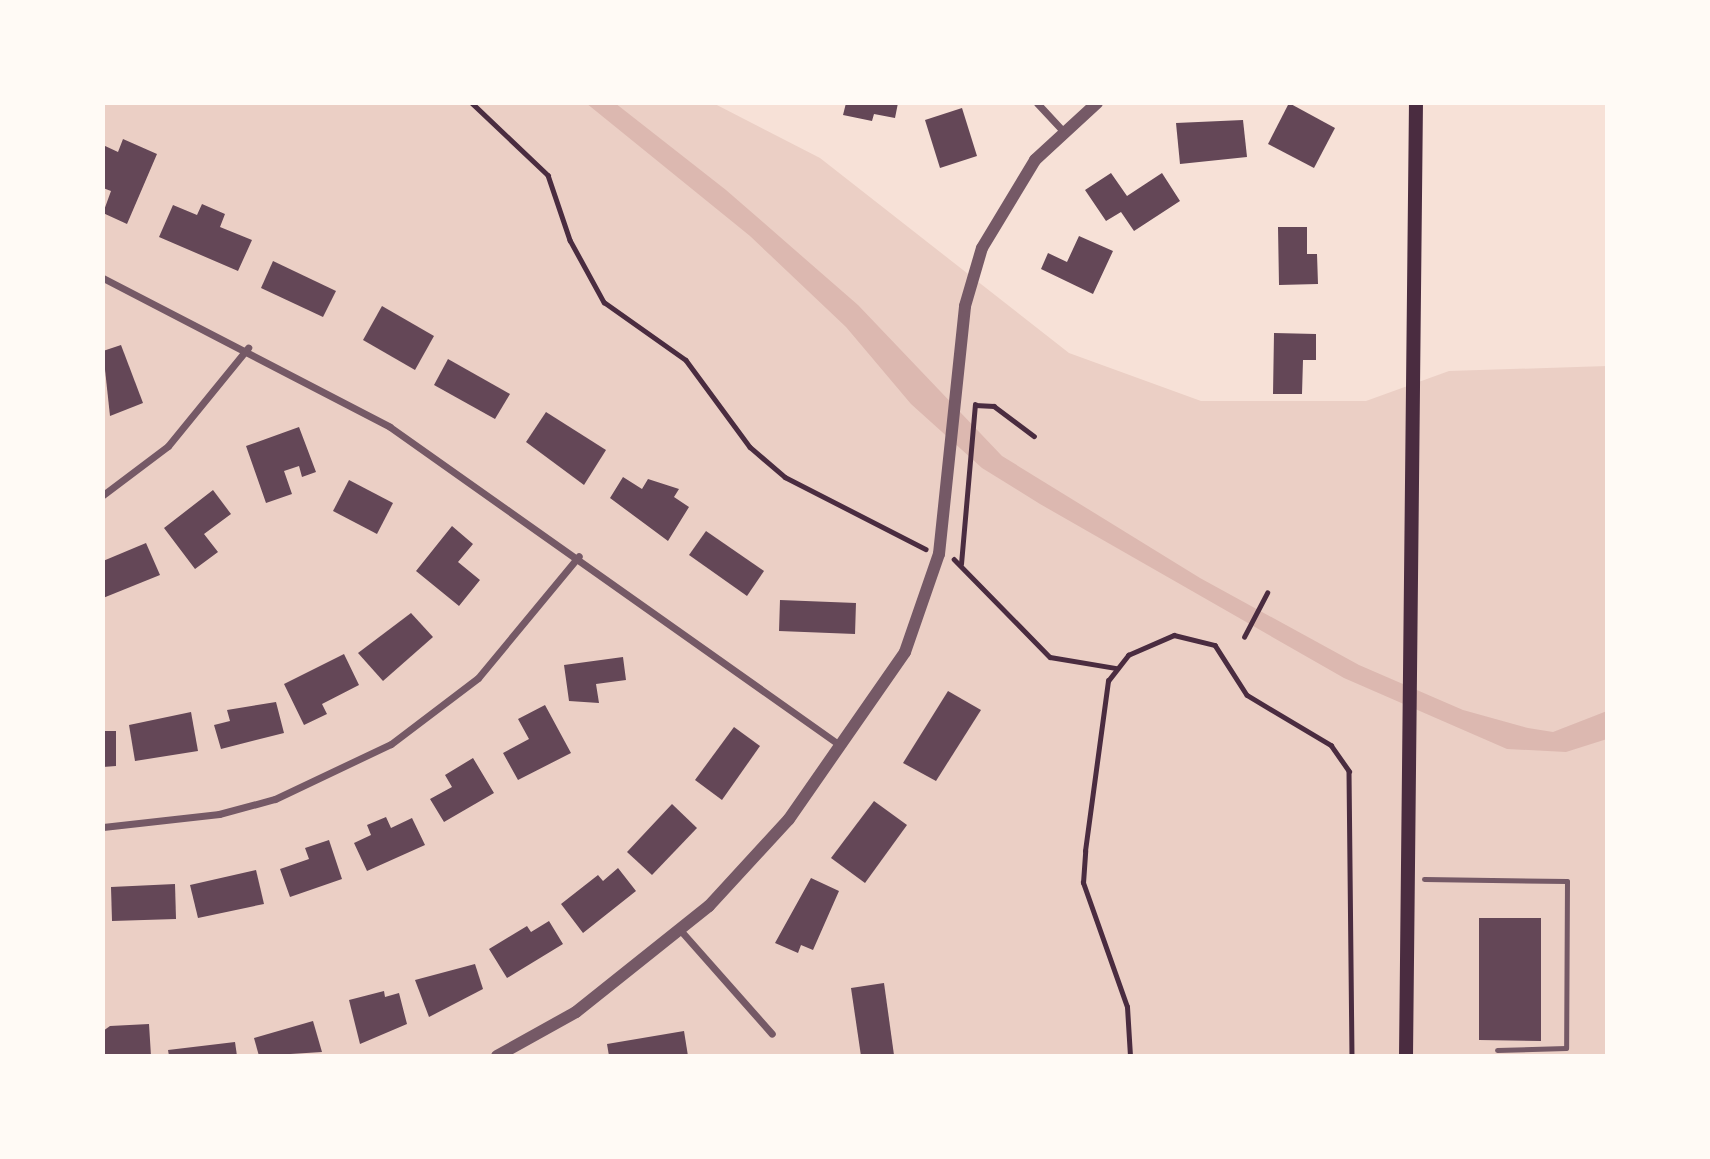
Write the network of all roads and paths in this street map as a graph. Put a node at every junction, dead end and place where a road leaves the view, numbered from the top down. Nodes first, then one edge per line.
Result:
1 (472, 103) edge
2 (1037, 103) edge
3 (1097, 103) edge
4 (1416, 103) edge
5 (1063, 131) junction
6 (103, 278) edge
7 (248, 348) junction
8 (1034, 436) dead end
9 (103, 495) edge
10 (939, 554) junction
11 (579, 556) junction
12 (961, 565) junction
13 (1267, 593) dead end
14 (1244, 638) dead end
15 (1116, 668) junction
16 (841, 747) junction
17 (103, 827) edge
18 (1424, 879) dead end
19 (681, 931) junction
20 (772, 1034) dead end
21 (1497, 1051) dead end
22 (497, 1056) edge
23 (1130, 1056) edge
24 (1352, 1056) edge
25 (1406, 1056) edge

1 - 10 path
2 - 5 street
3 - 5 street
4 - 25 main road
5 - 10 street
6 - 7 street
7 - 9 street
7 - 11 street
8 - 12 path
10 - 12 path
10 - 16 street
11 - 16 street
11 - 17 street
12 - 15 path
13 - 14 path
15 - 23 path
15 - 24 path
16 - 19 street
18 - 21 lane
19 - 20 street
19 - 22 street

